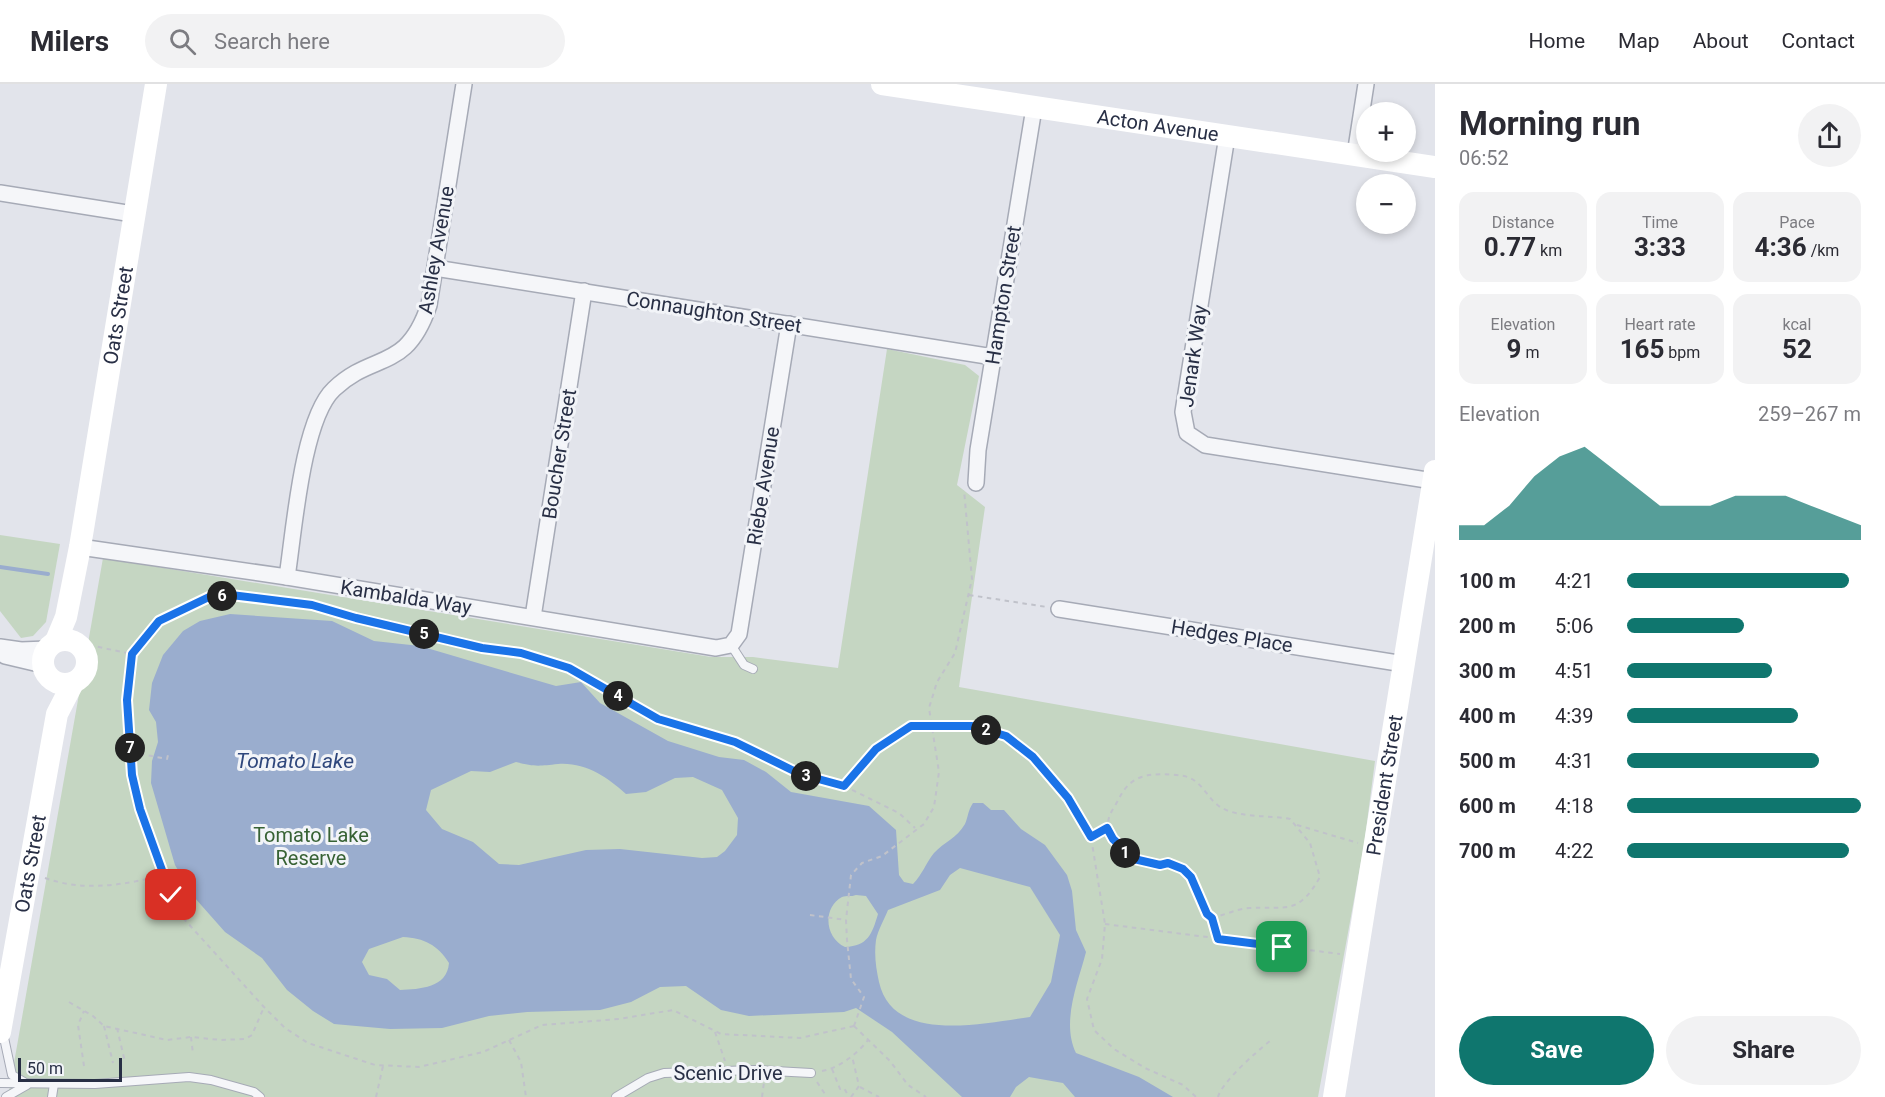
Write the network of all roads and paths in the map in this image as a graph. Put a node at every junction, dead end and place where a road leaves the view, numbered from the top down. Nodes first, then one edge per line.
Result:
1 (156, 84) edge
2 (464, 84) edge
3 (882, 84) edge
4 (1366, 84) edge
5 (1034, 108) junction
6 (1227, 136) junction
7 (1355, 155) junction
8 (1435, 167) edge
9 (0, 193) edge
10 (133, 214) junction
11 (435, 268) junction
12 (584, 291) junction
13 (789, 324) junction
14 (993, 357) junction
15 (1434, 476) edge
16 (970, 485) joint
17 (80, 547) junction
18 (287, 577) junction
19 (969, 595) junction
20 (314, 599) dead end
21 (312, 605) junction
22 (1059, 609) joint
23 (533, 617) junction
24 (730, 645) junction
25 (0, 647) edge
26 (61, 654) junction
27 (132, 654) junction
28 (0, 655) edge
29 (1404, 664) junction
30 (753, 669) dead end
31 (73, 683) junction
32 (57, 714) junction
33 (933, 726) junction
34 (131, 752) junction
35 (165, 763) dead end
36 (844, 786) junction
37 (1297, 824) junction
38 (915, 828) junction
39 (1107, 828) junction
40 (1091, 837) junction
41 (1364, 844) dead end
42 (28, 872) junction
43 (163, 875) junction
44 (810, 915) dead end
45 (1212, 918) junction
46 (846, 920) junction
47 (1105, 924) junction
48 (1218, 939) junction
49 (1345, 955) dead end
50 (4, 975) edge
51 (69, 1002) dead end
52 (264, 1007) junction
53 (84, 1011) junction
54 (1, 1023) edge
55 (104, 1026) junction
56 (854, 1026) junction
57 (117, 1028) junction
58 (715, 1032) junction
59 (191, 1037) junction
60 (868, 1039) junction
61 (509, 1040) junction
62 (1270, 1041) dead end
63 (193, 1054) dead end
64 (852, 1056) junction
65 (125, 1062) dead end
66 (113, 1063) dead end
67 (84, 1066) dead end
68 (383, 1066) junction
69 (832, 1069) junction
70 (765, 1071) junction
71 (728, 1072) junction
72 (811, 1073) junction
73 (0, 1083) edge
74 (32, 1084) junction
75 (54, 1084) junction
76 (859, 1086) junction
77 (6, 1097) edge
78 (52, 1097) edge
79 (261, 1097) edge
80 (376, 1097) edge
81 (526, 1097) edge
82 (616, 1097) edge
83 (762, 1097) edge
84 (826, 1097) edge
85 (850, 1097) edge
86 (879, 1097) edge
87 (926, 1097) edge
88 (1196, 1097) edge
89 (1218, 1097) edge
90 (1334, 1097) edge

1 - 10 street, Oats Street
2 - 11 street, Ashley Avenue
3 - 5 street, Acton Avenue
4 - 7 street
5 - 6 street, Acton Avenue
5 - 14 street, Hampton Street
6 - 7 street, Acton Avenue
6 - 15 street, Jenark Way
7 - 8 street, Acton Avenue
9 - 10 street
10 - 17 street, Oats Street
11 - 12 street, Connaughton Street
11 - 18 street, Ashley Avenue
12 - 13 street, Connaughton Street
12 - 23 street, Boucher Street
13 - 14 street, Connaughton Street
13 - 24 street, Riebe Avenue
14 - 16 street, Hampton Street
15 - 29 street, President Street
16 - 19 path
17 - 18 street, Kambalda Way
17 - 26 street, Oats Street
18 - 23 street, Kambalda Way
19 - 22 path
19 - 33 path
20 - 21 path
21 - 27 path
21 - 36 path
22 - 29 street, Hedges Place
23 - 24 street, Kambalda Way
24 - 30 lane
25 - 26 street
26 - 27 path
26 - 28 street
26 - 31 street
26 - 31 street, Oats Street
26 - 32 street, Oats Street
27 - 34 path
29 - 90 street, President Street
31 - 32 street, Oats Street
32 - 42 street, Oats Street
33 - 36 path
33 - 38 path
33 - 40 path
34 - 35 path
34 - 43 path
36 - 38 path
37 - 39 path
37 - 41 path
37 - 45 path
38 - 46 path
39 - 40 path
39 - 45 path
40 - 47 path
42 - 43 path
42 - 50 street, Oats Street
43 - 52 path
44 - 46 path
45 - 48 path
46 - 56 path
47 - 48 path
47 - 88 path
48 - 49 path
50 - 54 street, Oats Street
51 - 53 path
52 - 59 path
52 - 68 path
53 - 55 path
53 - 67 path
54 - 74 lane, Oats Street
55 - 57 path
55 - 66 path
56 - 58 path
56 - 60 path
57 - 59 path
57 - 65 path
58 - 61 path
58 - 71 path
59 - 63 path
60 - 64 path
60 - 87 path
61 - 68 path
61 - 81 path
62 - 89 path
64 - 69 path
64 - 76 path
68 - 80 path
69 - 72 path
69 - 85 path
70 - 71 lane, Scenic Drive
70 - 72 lane, Scenic Drive
70 - 83 path
71 - 82 lane, Scenic Drive
72 - 84 path
73 - 74 lane
74 - 75 lane
74 - 77 lane
75 - 78 lane
75 - 79 lane
76 - 85 path
76 - 86 path

